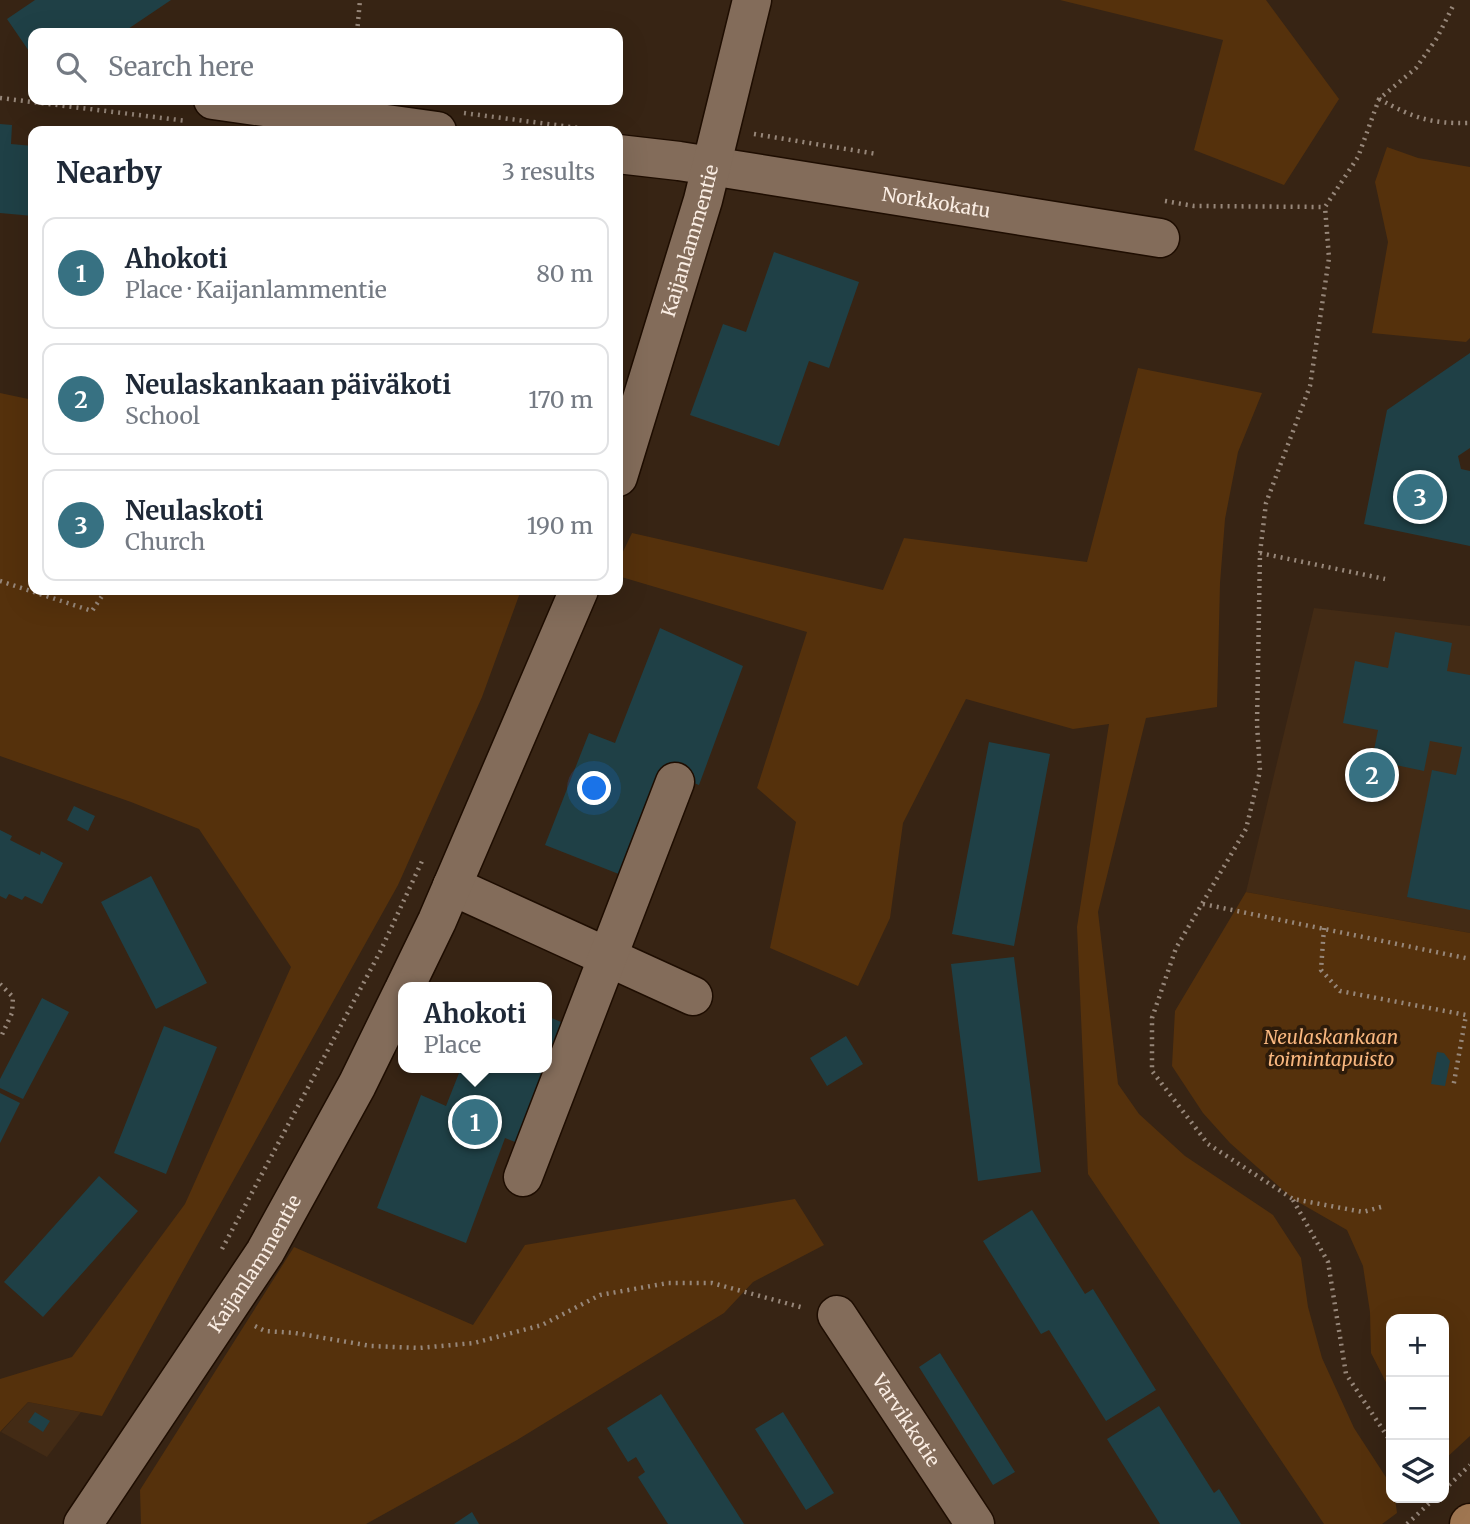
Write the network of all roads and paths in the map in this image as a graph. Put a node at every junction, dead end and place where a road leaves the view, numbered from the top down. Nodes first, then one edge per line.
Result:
1 (360, 0) edge
2 (752, 0) edge
3 (1454, 4) dead end
4 (357, 28) edge
5 (0, 98) edge
6 (1379, 99) junction
7 (28, 100) edge
8 (110, 105) edge
9 (205, 111) edge
10 (448, 122) edge
11 (1470, 123) edge
12 (518, 126) edge
13 (801, 142) dead end
14 (623, 155) edge
15 (882, 155) dead end
16 (711, 166) junction
17 (1154, 199) dead end
18 (1325, 207) junction
19 (1160, 238) dead end
20 (623, 461) edge
21 (1261, 553) junction
22 (1385, 579) dead end
23 (0, 580) edge
24 (28, 589) edge
25 (45, 595) edge
26 (103, 595) edge
27 (577, 595) edge
28 (675, 782) dead end
29 (425, 853) dead end
30 (452, 886) junction
31 (1203, 904) junction
32 (1324, 928) junction
33 (606, 957) junction
34 (1470, 959) edge
35 (407, 982) edge
36 (0, 984) edge
37 (692, 996) dead end
38 (398, 1001) edge
39 (0, 1039) edge
40 (1453, 1088) dead end
41 (523, 1177) dead end
42 (1293, 1199) junction
43 (1381, 1206) dead end
44 (220, 1252) dead end
45 (225, 1314) junction
46 (837, 1315) joint
47 (1390, 1440) edge
48 (1470, 1465) edge
49 (1449, 1485) edge
50 (1427, 1503) edge
51 (83, 1524) edge
52 (975, 1524) edge
53 (1407, 1524) edge

1 - 4 path
2 - 16 street, Kaijanlammentie
3 - 6 path
5 - 7 path
6 - 11 path
6 - 18 path
8 - 9 path
9 - 10 street
10 - 12 path
13 - 15 path
14 - 16 street, Norkkokatu
16 - 19 street, Norkkokatu
16 - 20 street, Kaijanlammentie
17 - 18 path
18 - 21 path
21 - 22 path
21 - 31 path
23 - 24 path
25 - 26 path
27 - 30 street, Kaijanlammentie
28 - 33 street
29 - 44 path
30 - 33 street
30 - 35 street, Kaijanlammentie
31 - 32 path
31 - 42 path
32 - 34 path
32 - 40 path
33 - 37 street
33 - 41 street
36 - 39 path
38 - 45 street, Kaijanlammentie
42 - 43 path
42 - 47 path
45 - 46 path
45 - 51 street, Kaijanlammentie
46 - 52 street, Varvikkotie
48 - 49 path
50 - 53 path

